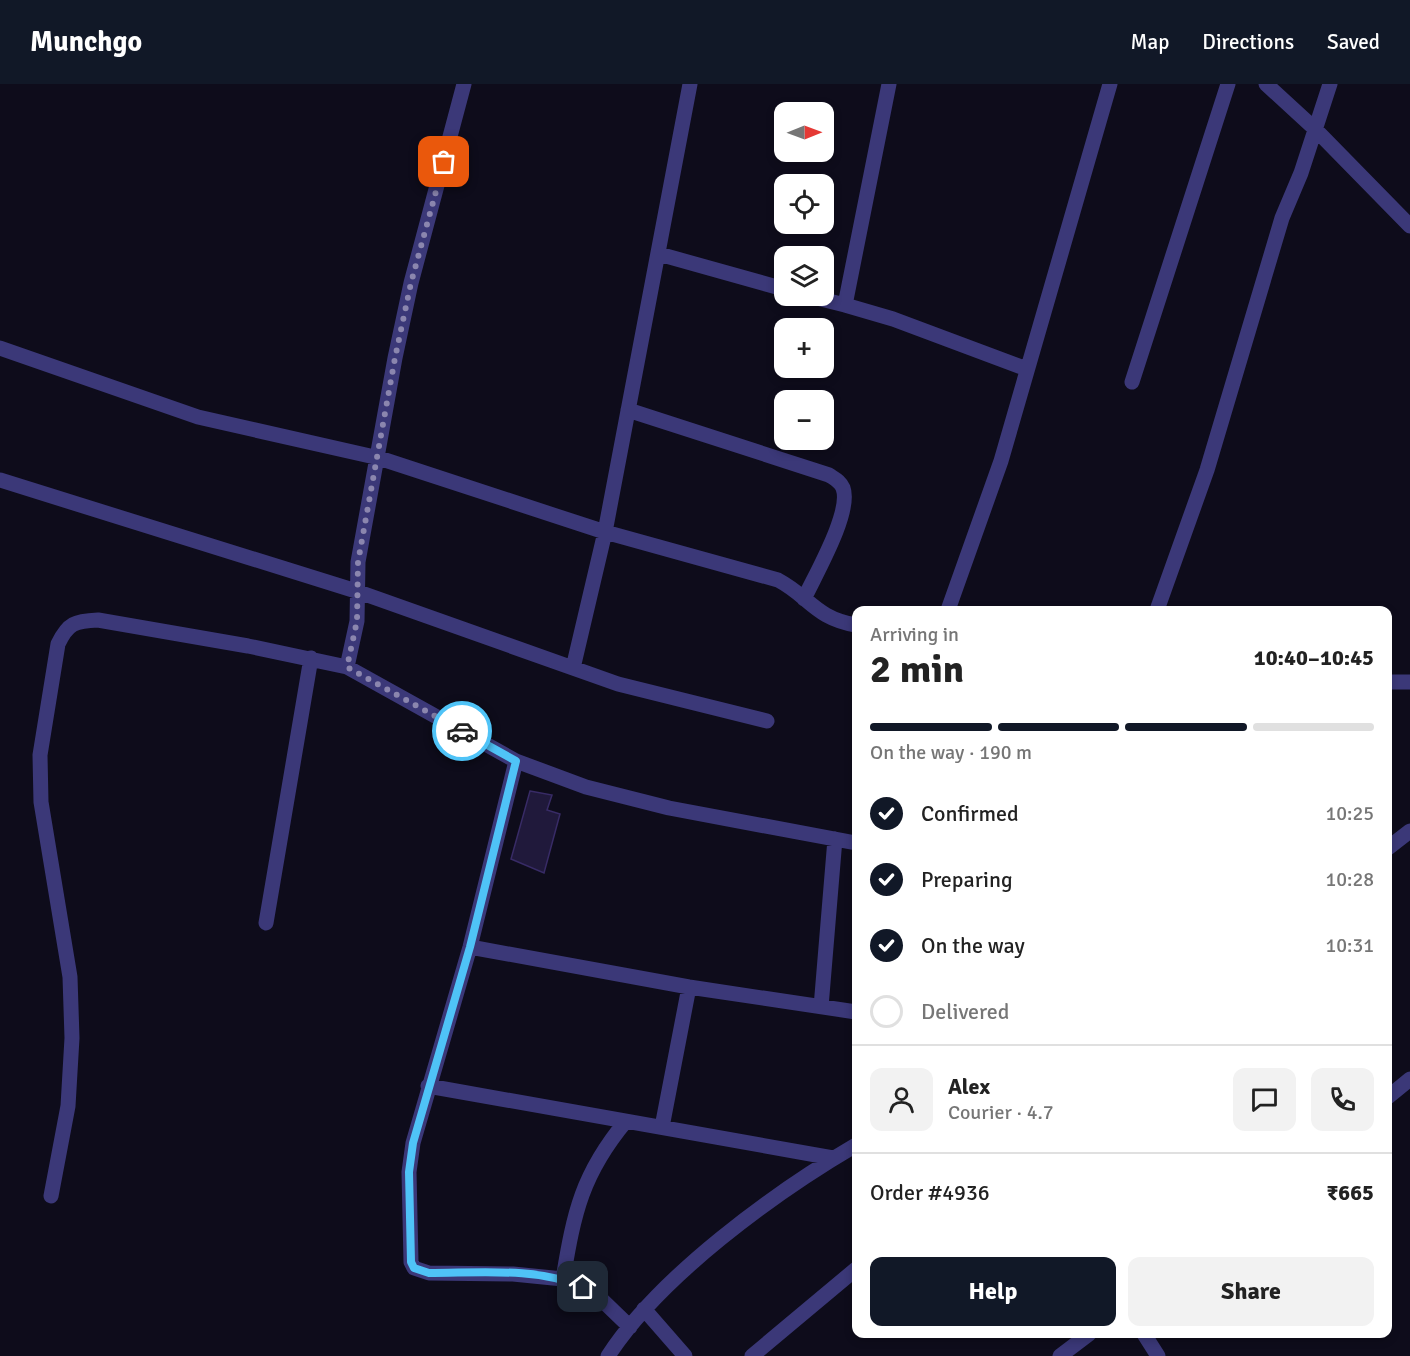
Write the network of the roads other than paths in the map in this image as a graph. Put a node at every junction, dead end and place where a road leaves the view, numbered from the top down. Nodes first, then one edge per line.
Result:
1 (464, 84) edge
2 (690, 84) edge
3 (889, 84) edge
4 (1110, 84) edge
5 (1228, 84) edge
6 (1266, 84) edge
7 (1329, 84) edge
8 (1315, 129) junction
9 (1410, 226) edge
10 (659, 254) junction
11 (774, 286) edge
12 (834, 302) edge
13 (845, 305) junction
14 (0, 348) edge
15 (1027, 369) junction
16 (1132, 382) dead end
17 (628, 410) junction
18 (379, 458) junction
19 (1, 483) edge
20 (605, 532) junction
21 (356, 591) junction
22 (804, 599) junction
23 (949, 606) edge
24 (1158, 606) edge
25 (852, 624) edge
26 (311, 658) junction
27 (347, 667) junction
28 (573, 668) junction
29 (1392, 682) edge
30 (1410, 682) edge
31 (768, 721) dead end
32 (516, 761) junction
33 (1410, 831) edge
34 (835, 839) junction
35 (852, 842) edge
36 (1392, 845) edge
37 (266, 923) dead end
38 (470, 947) junction
39 (689, 987) junction
40 (821, 1007) junction
41 (852, 1011) edge
42 (1410, 1079) edge
43 (428, 1086) junction
44 (1392, 1094) edge
45 (626, 1121) junction
46 (662, 1127) junction
47 (852, 1147) edge
48 (833, 1158) junction
49 (51, 1196) dead end
50 (852, 1272) edge
51 (563, 1279) junction
52 (645, 1308) junction
53 (630, 1327) junction
54 (1084, 1338) edge
55 (1147, 1338) edge
56 (608, 1356) edge
57 (685, 1356) edge
58 (752, 1356) edge
59 (1060, 1356) edge
60 (1158, 1356) edge

1 - 18 street
2 - 10 street
3 - 13 street
4 - 15 street
5 - 16 street
6 - 8 street
7 - 8 street
8 - 9 street
8 - 24 street
10 - 11 street
10 - 17 street
12 - 13 street
13 - 15 street
14 - 18 street
15 - 23 street
17 - 20 street
17 - 22 street
18 - 20 street
18 - 21 street
19 - 21 street
20 - 22 street
20 - 28 street
21 - 27 street
21 - 28 street
22 - 25 street
26 - 27 street
26 - 37 street
26 - 49 street
27 - 32 street
28 - 31 street
29 - 30 street
32 - 34 street
32 - 38 street
33 - 36 street
34 - 35 street
34 - 40 street
38 - 39 street
38 - 43 street
39 - 40 street
39 - 46 street
40 - 41 street
42 - 44 street
43 - 45 street
43 - 51 street
45 - 46 street
45 - 51 street
46 - 48 street
47 - 48 street
48 - 52 street
50 - 58 street
51 - 53 street
52 - 53 street
52 - 57 street
53 - 56 street
54 - 59 street
55 - 60 street

